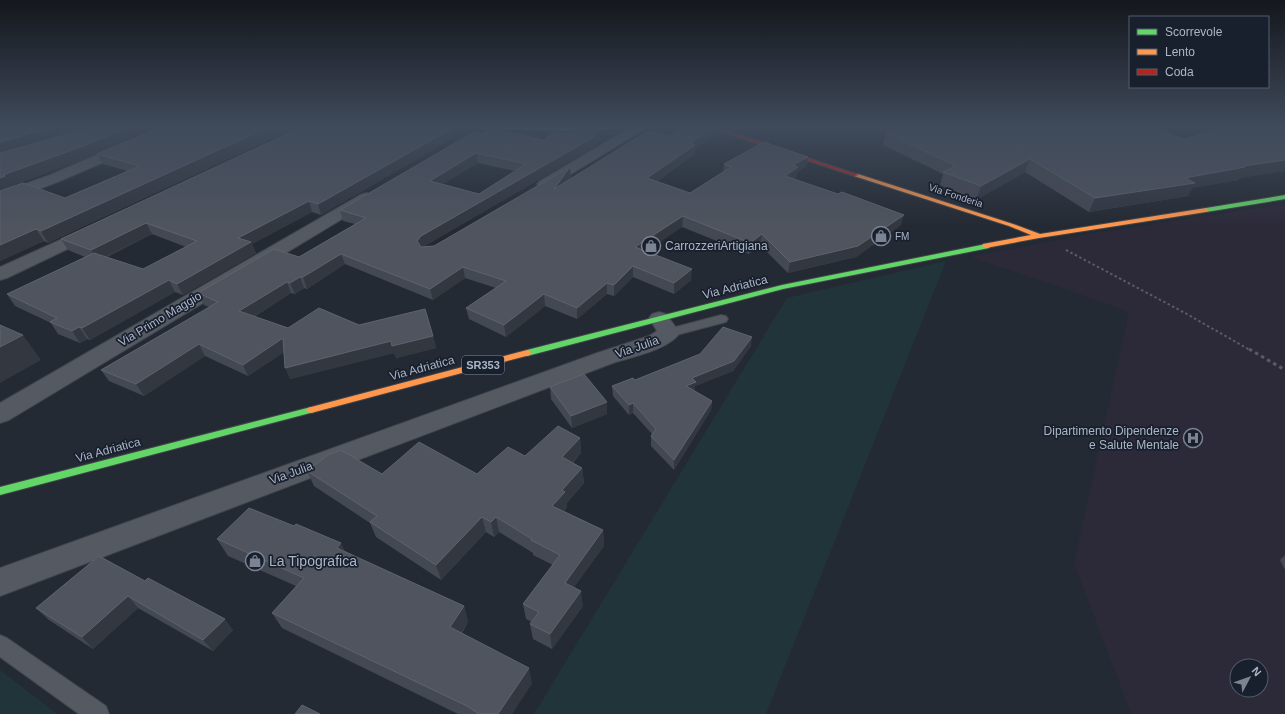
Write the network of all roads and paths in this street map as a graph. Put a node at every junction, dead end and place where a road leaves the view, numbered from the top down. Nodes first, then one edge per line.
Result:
1 (98, 159) edge
2 (587, 159) edge
3 (810, 159) edge
4 (383, 187) edge
5 (535, 190) edge
6 (1285, 197) edge
7 (0, 199) edge
8 (107, 224) edge
9 (1039, 236) junction
10 (0, 274) edge
11 (721, 319) dead end
12 (664, 326) junction
13 (590, 336) junction
14 (605, 358) junction
15 (1285, 370) edge
16 (0, 414) edge
17 (0, 491) edge
18 (0, 582) edge
19 (0, 645) edge
20 (98, 714) edge

1 - 7 street
2 - 5 street
3 - 9 main road, Via Fonderia
4 - 16 street, Via Primo Maggio
6 - 9 main road, Via Adriatica
8 - 10 street
9 - 12 main road, Via Adriatica / SR353
9 - 15 path
11 - 12 lane, Via Julia
12 - 13 main road, Via Adriatica / SR353
12 - 14 street, Via Julia
13 - 14 street, Via Julia
13 - 17 main road, Via Adriatica / SR353
14 - 18 street, Via Julia
19 - 20 lane

